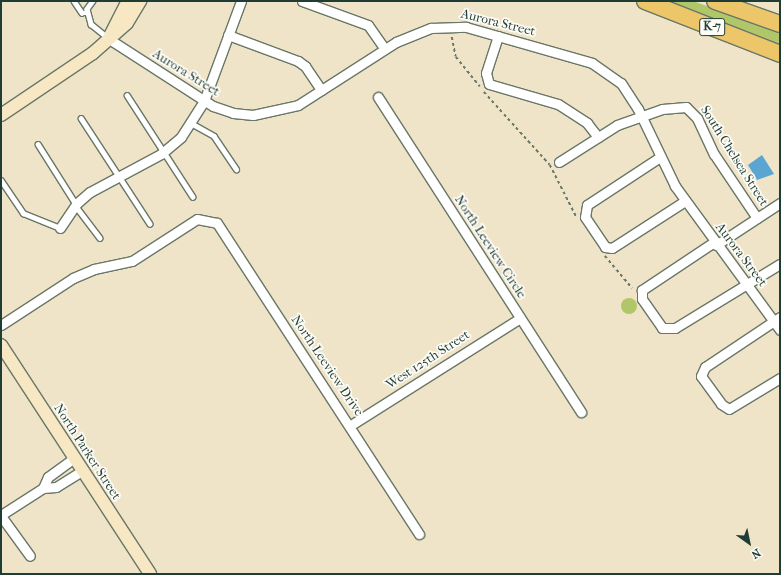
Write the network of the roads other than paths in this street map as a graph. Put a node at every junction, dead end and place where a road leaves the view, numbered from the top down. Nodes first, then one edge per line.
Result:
1 (74, 1) edge
2 (93, 1) edge
3 (128, 1) edge
4 (140, 1) edge
5 (241, 1) edge
6 (302, 1) edge
7 (645, 1) edge
8 (716, 1) edge
9 (87, 13) junction
10 (780, 24) edge
11 (228, 36) junction
12 (498, 36) junction
13 (109, 39) junction
14 (385, 49) junction
15 (780, 54) edge
16 (321, 90) junction
17 (127, 95) dead end
18 (378, 97) dead end
19 (204, 101) junction
20 (1, 115) edge
21 (642, 117) junction
22 (81, 118) dead end
23 (191, 123) junction
24 (598, 137) junction
25 (38, 144) dead end
26 (164, 152) junction
27 (660, 158) junction
28 (559, 162) dead end
29 (236, 169) dead end
30 (119, 174) junction
31 (1, 180) edge
32 (193, 196) dead end
33 (685, 201) junction
34 (780, 203) edge
35 (76, 204) junction
36 (757, 218) junction
37 (150, 224) dead end
38 (60, 228) joint
39 (100, 238) dead end
40 (715, 244) junction
41 (780, 264) edge
42 (745, 282) junction
43 (520, 318) junction
44 (777, 319) edge
45 (1, 325) edge
46 (780, 330) edge
47 (1, 345) edge
48 (780, 378) edge
49 (581, 412) dead end
50 (351, 426) junction
51 (74, 458) junction
52 (82, 471) junction
53 (43, 488) junction
54 (1, 516) edge
55 (420, 534) dead end
56 (30, 556) dead end
57 (150, 574) edge

1 - 9 lane
2 - 9 lane
3 - 13 street
4 - 13 street
5 - 11 street
6 - 14 street
7 - 15 highway, K-7
8 - 10 highway, K-7
9 - 13 lane
11 - 16 street
11 - 19 street
12 - 14 street, Aurora Street
12 - 21 street, Aurora Street
12 - 24 street
13 - 19 street, Aurora Street
13 - 20 street
14 - 16 street, Aurora Street
16 - 19 street, Aurora Street
17 - 26 lane
18 - 43 street, North Leeview Circle
19 - 23 street
21 - 24 street, South Chelsea Street
21 - 27 street, Aurora Street
21 - 36 street, South Chelsea Street
22 - 30 lane
23 - 26 street
23 - 29 lane
24 - 28 street, South Chelsea Street
25 - 35 lane
26 - 30 street
26 - 32 lane
27 - 33 street, Aurora Street
27 - 33 street
30 - 35 street
30 - 37 lane
31 - 38 lane
33 - 40 street, Aurora Street
34 - 36 street
35 - 38 street
35 - 39 lane
36 - 40 street
40 - 42 street, Aurora Street
40 - 42 street
41 - 42 street
42 - 44 street, Aurora Street
43 - 49 street, North Leeview Circle
43 - 50 street, West 125th Street
44 - 46 street, Aurora Street
44 - 48 street
45 - 50 street, North Leeview Drive
47 - 51 street, North Parker Street
50 - 55 street, North Leeview Drive
51 - 52 street, North Parker Street
51 - 53 street
52 - 53 street
52 - 57 street, North Parker Street
53 - 54 street
54 - 56 street

